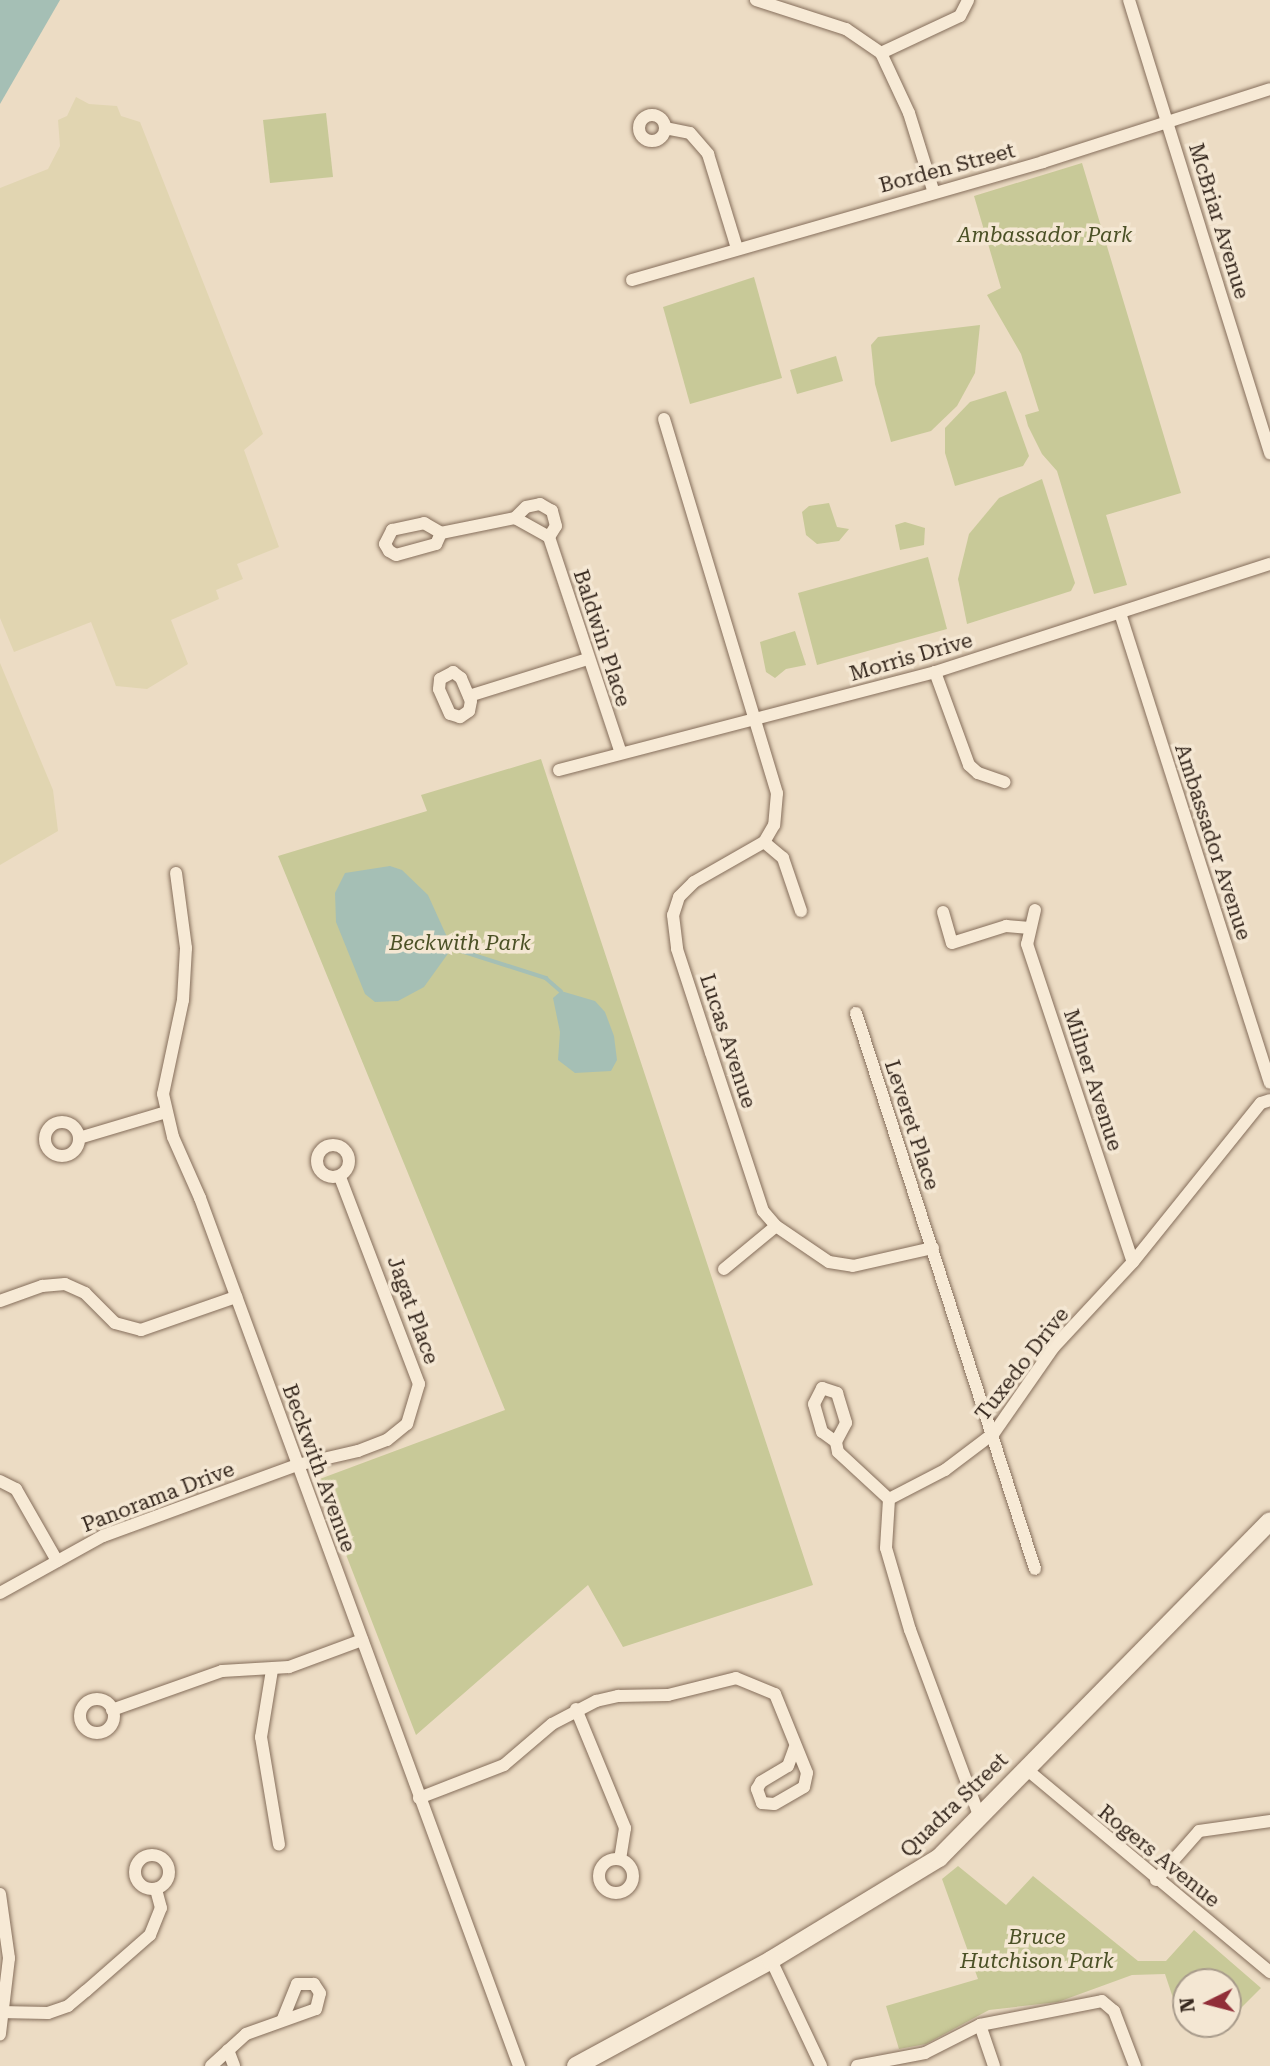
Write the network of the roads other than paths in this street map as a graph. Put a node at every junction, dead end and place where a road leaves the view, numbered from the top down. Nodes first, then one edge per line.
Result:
1 (756, 0) edge
2 (968, 0) edge
3 (1129, 0) edge
4 (881, 53) junction
5 (1270, 89) edge
6 (1166, 121) junction
7 (665, 128) dead end
8 (933, 190) junction
9 (737, 248) junction
10 (632, 280) dead end
11 (664, 419) dead end
12 (1270, 454) edge
13 (514, 518) junction
14 (441, 533) dead end
15 (549, 537) junction
16 (1270, 564) edge
17 (1120, 613) junction
18 (588, 659) junction
19 (934, 672) junction
20 (469, 696) dead end
21 (755, 720) junction
22 (620, 751) junction
23 (559, 770) dead end
24 (1004, 782) dead end
25 (764, 842) junction
26 (176, 873) dead end
27 (1035, 910) dead end
28 (801, 911) dead end
29 (943, 912) dead end
30 (1030, 928) junction
31 (856, 1013) dead end
32 (1270, 1083) edge
33 (1270, 1100) edge
34 (166, 1112) junction
35 (79, 1138) dead end
36 (340, 1177) dead end
37 (776, 1226) junction
38 (933, 1248) junction
39 (1133, 1262) junction
40 (724, 1269) dead end
41 (236, 1297) junction
42 (0, 1301) edge
43 (995, 1433) junction
44 (835, 1442) dead end
45 (297, 1465) junction
46 (0, 1481) edge
47 (889, 1499) junction
48 (1270, 1521) edge
49 (57, 1561) junction
50 (1035, 1569) dead end
51 (0, 1593) edge
52 (362, 1640) junction
53 (272, 1670) junction
54 (576, 1709) junction
55 (113, 1710) dead end
56 (795, 1747) junction
57 (1025, 1768) junction
58 (419, 1798) junction
59 (981, 1818) junction
60 (1270, 1821) edge
61 (279, 1845) dead end
62 (620, 1859) dead end
63 (1156, 1880) junction
64 (156, 1889) dead end
65 (0, 1894) edge
66 (772, 1960) junction
67 (1269, 1969) edge
68 (2, 2011) edge
69 (283, 2019) dead end
70 (980, 2025) junction
71 (0, 2034) edge
72 (228, 2050) junction
73 (211, 2066) edge
74 (234, 2066) edge
75 (519, 2066) edge
76 (576, 2066) edge
77 (821, 2066) edge
78 (857, 2066) edge
79 (994, 2066) edge
80 (1135, 2066) edge

1 - 4 street
2 - 4 street
3 - 6 street, McBriar Avenue
4 - 8 street
5 - 6 street, Borden Street
6 - 8 street, Borden Street
6 - 12 street, McBriar Avenue
7 - 9 street
8 - 9 street, Borden Street
9 - 10 street, Borden Street
11 - 21 street
13 - 14 street, Baldwin Place
13 - 15 street
13 - 15 street, Baldwin Place
15 - 18 street, Baldwin Place
16 - 17 street, Morris Drive
17 - 19 street, Morris Drive
17 - 32 street, Ambassador Avenue
18 - 20 street
18 - 22 street, Baldwin Place
19 - 21 street, Morris Drive
19 - 24 street
21 - 22 street, Morris Drive
21 - 25 street
22 - 23 street, Morris Drive
25 - 28 street
25 - 37 street, Lucas Avenue
26 - 34 street, Beckwith Avenue
27 - 30 street, Milner Avenue
29 - 30 street
30 - 39 street, Milner Avenue
31 - 38 street, Leveret Place
33 - 39 street, Tuxedo Drive
34 - 35 street
34 - 41 street, Beckwith Avenue
36 - 45 street, Jagat Place
37 - 38 street, Lucas Avenue
37 - 40 street
38 - 43 street
39 - 43 street, Tuxedo Drive
41 - 42 street
41 - 45 street, Beckwith Avenue
43 - 47 street, Tuxedo Drive
43 - 50 street
44 - 47 street
45 - 49 street, Panorama Drive
45 - 52 street, Beckwith Avenue
46 - 49 street
47 - 59 street
48 - 57 main road, Quadra Street
49 - 51 street, Panorama Drive
52 - 53 street
52 - 58 street, Beckwith Avenue
53 - 55 street
53 - 61 street
54 - 56 street
54 - 58 street
54 - 62 street
56 - 56 street
57 - 59 main road, Quadra Street
57 - 63 street, Rogers Avenue
58 - 75 street, Beckwith Avenue
59 - 66 main road, Quadra Street
60 - 63 street
63 - 67 street, Rogers Avenue
64 - 68 street
65 - 68 street
66 - 76 main road, Quadra Street
66 - 77 street
68 - 71 street
69 - 72 street
70 - 78 street
70 - 79 street
70 - 80 street
72 - 73 street
72 - 74 street

